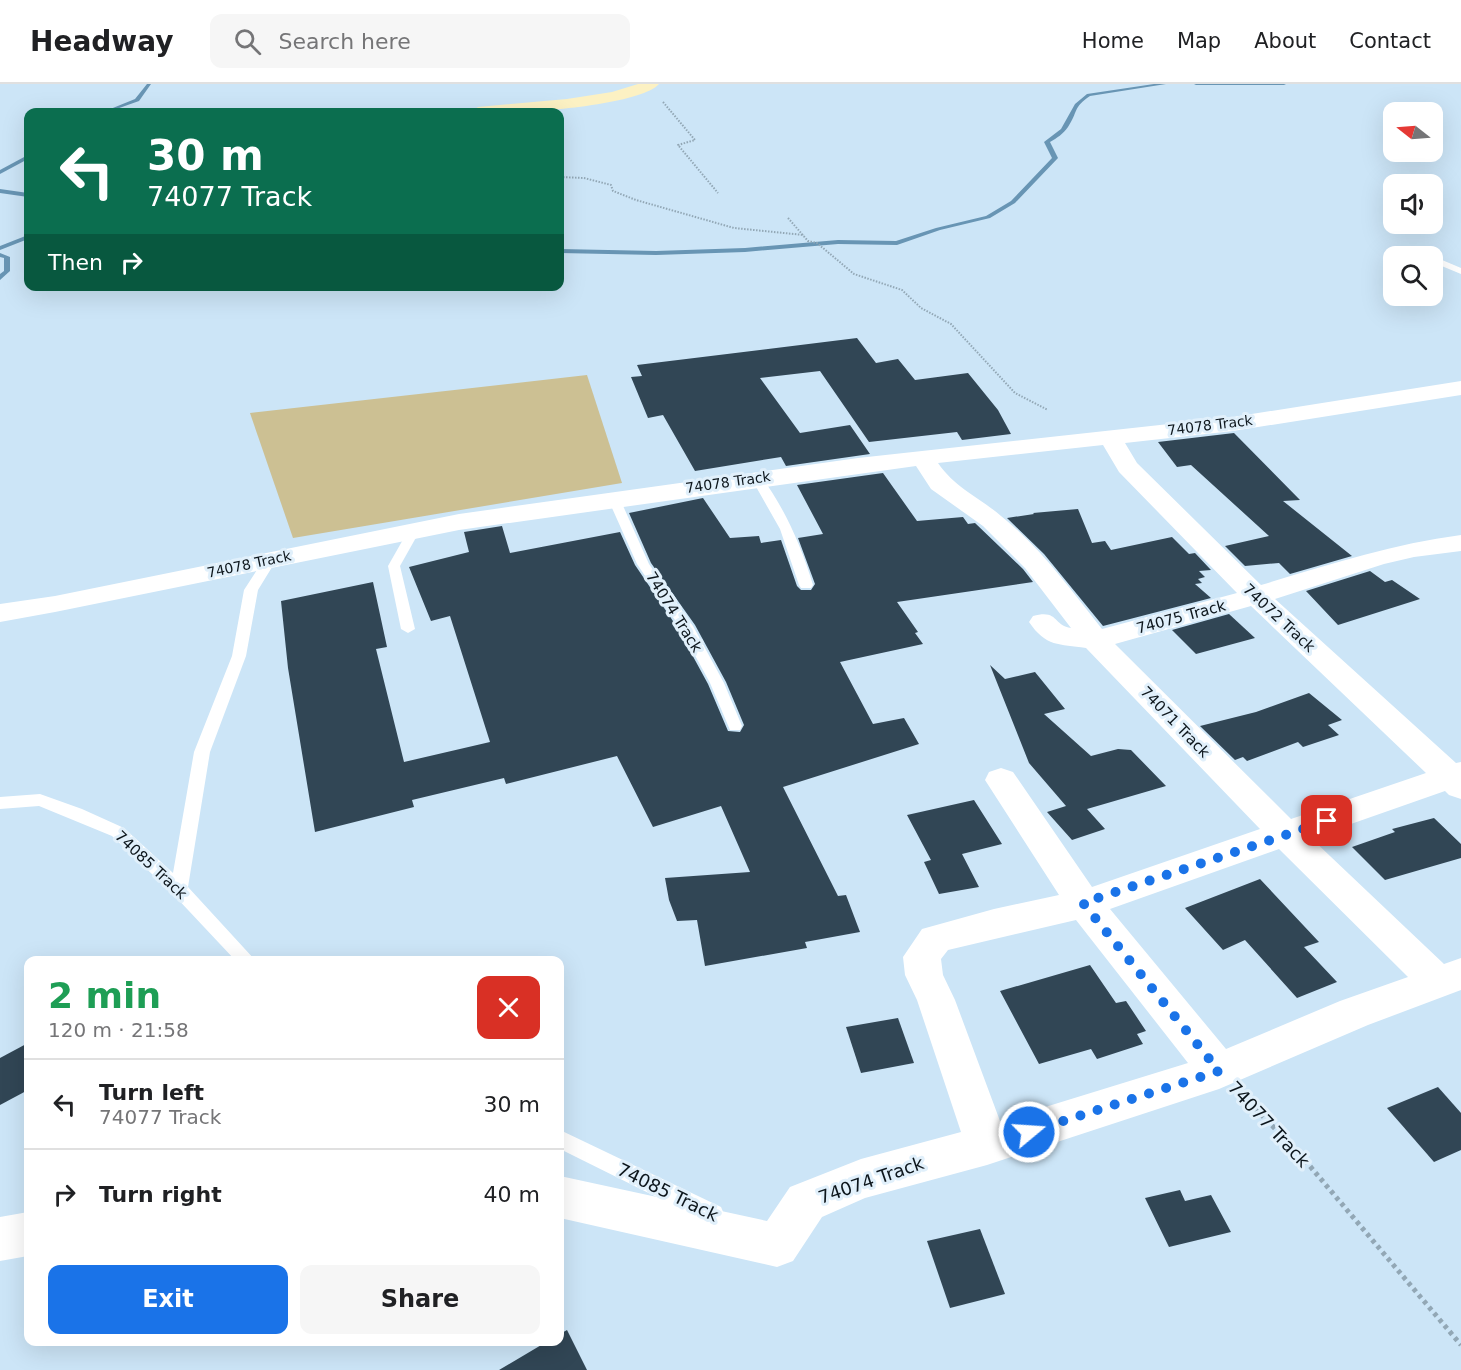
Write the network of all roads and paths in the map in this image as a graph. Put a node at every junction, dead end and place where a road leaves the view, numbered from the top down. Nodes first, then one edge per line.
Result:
1 (650, 85) edge
2 (513, 108) edge
3 (564, 177) edge
4 (718, 193) dead end
5 (788, 218) dead end
6 (805, 236) junction
7 (1443, 264) edge
8 (1461, 271) edge
9 (1461, 388) edge
10 (1048, 410) dead end
11 (1110, 438) junction
12 (922, 457) junction
13 (756, 478) junction
14 (614, 499) junction
15 (418, 530) junction
16 (1461, 543) edge
17 (271, 559) junction
18 (806, 585) dead end
19 (1256, 596) junction
20 (0, 613) edge
21 (1043, 622) dead end
22 (408, 629) dead end
23 (1095, 640) junction
24 (735, 726) dead end
25 (1458, 779) edge
26 (1001, 780) dead end
27 (0, 803) edge
28 (1286, 835) junction
29 (179, 889) junction
30 (1083, 903) junction
31 (242, 956) edge
32 (1449, 978) edge
33 (1219, 1071) junction
34 (564, 1141) edge
35 (987, 1145) junction
36 (564, 1198) edge
37 (24, 1235) edge
38 (0, 1239) edge
39 (777, 1245) junction
40 (1461, 1345) edge

1 - 2 street
1 - 4 path
3 - 6 path
5 - 6 path
6 - 10 path
7 - 8 lane
9 - 11 street, 74078 Track
11 - 12 street, 74078 Track
11 - 19 street, 74072 Track
12 - 13 street, 74078 Track
12 - 23 street, 74071 Track
13 - 14 street, 74078 Track
13 - 18 lane
14 - 15 street, 74078 Track
14 - 24 lane, 74074 Track
15 - 17 street, 74078 Track
15 - 22 lane
16 - 19 street, 74075 Track
17 - 20 street, 74078 Track
17 - 29 lane
19 - 23 street, 74075 Track
19 - 25 street, 74072 Track
21 - 23 street, 74075 Track
23 - 28 street, 74071 Track
25 - 28 street
26 - 30 street, 74077 Track
27 - 29 lane, 74085 Track
28 - 30 street
28 - 32 street, 74071 Track
29 - 31 lane, 74085 Track
30 - 33 street, 74077 Track
30 - 35 street
32 - 33 street, 74074 Track
33 - 35 street, 74074 Track
33 - 40 path, 74077 Track
34 - 39 lane, 74085 Track
35 - 39 street, 74074 Track
36 - 39 street
37 - 38 street

